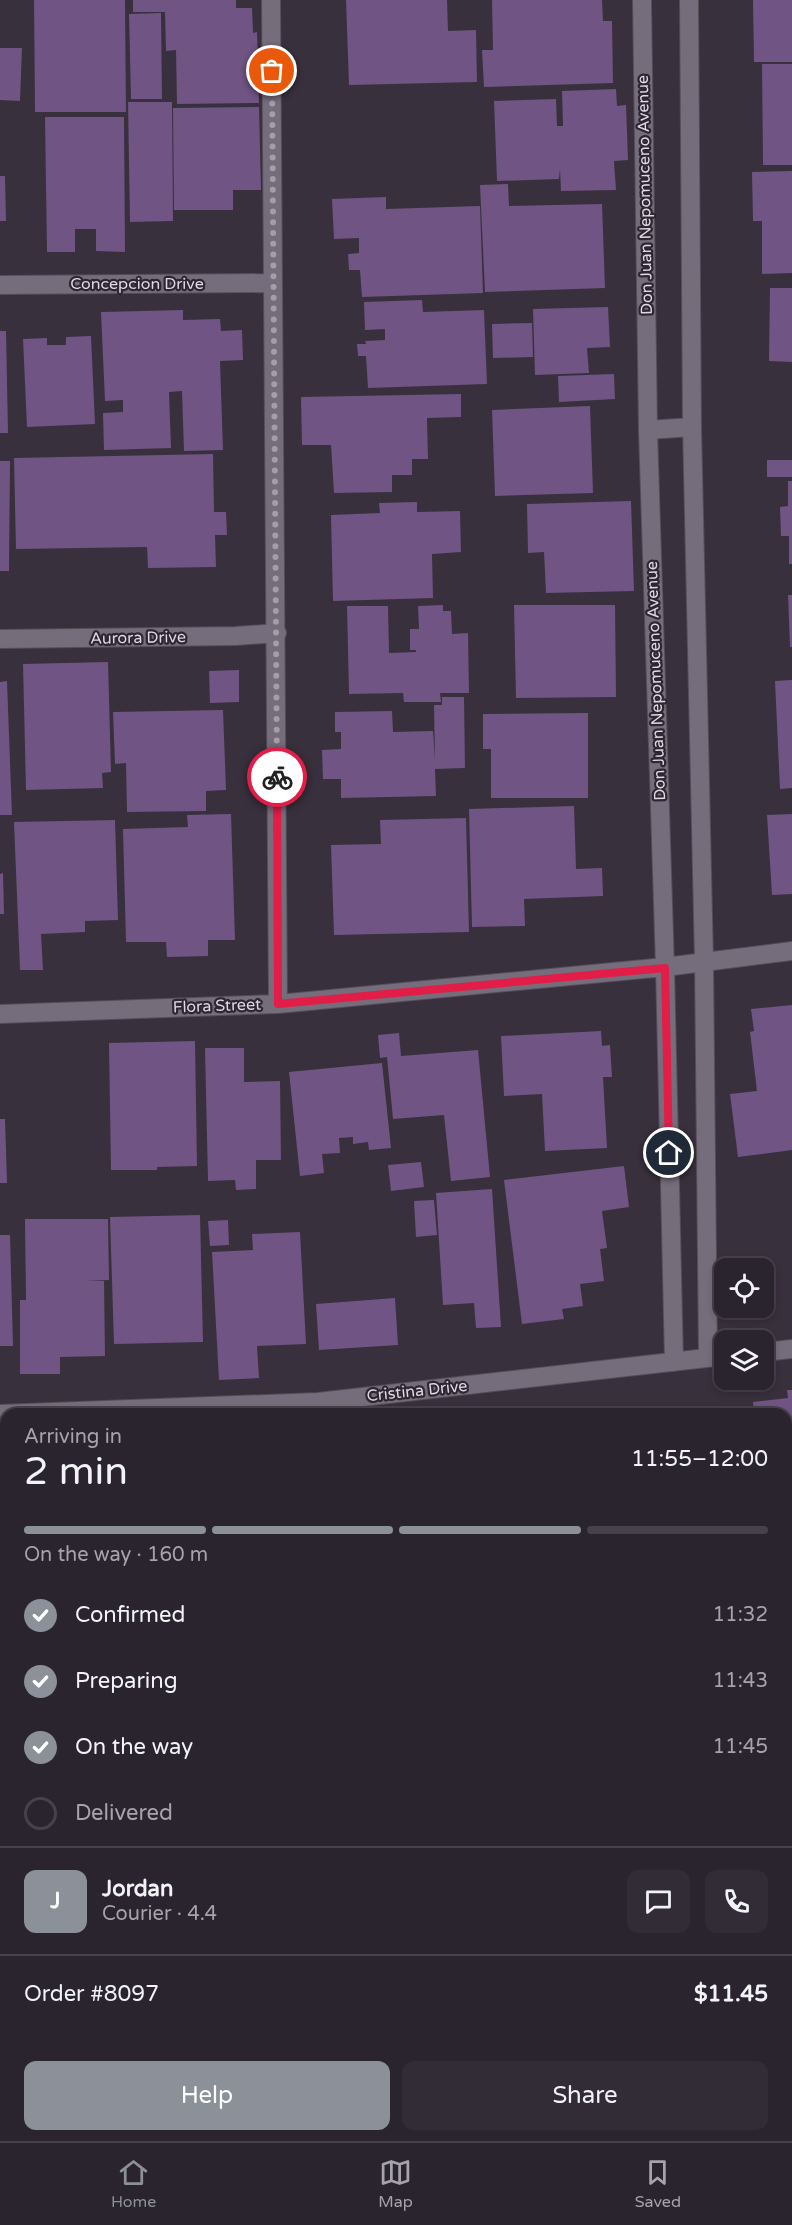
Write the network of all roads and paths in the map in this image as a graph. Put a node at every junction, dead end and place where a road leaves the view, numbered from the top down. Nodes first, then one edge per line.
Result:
1 (271, 0) edge
2 (642, 0) edge
3 (689, 0) edge
4 (273, 283) junction
5 (0, 285) edge
6 (692, 428) junction
7 (648, 430) junction
8 (277, 633) junction
9 (0, 639) edge
10 (792, 951) edge
11 (704, 961) junction
12 (665, 968) junction
13 (278, 1004) junction
14 (0, 1014) edge
15 (715, 1330) edge
16 (792, 1348) edge
17 (774, 1351) edge
18 (714, 1357) edge
19 (674, 1362) junction
20 (159, 1408) edge

1 - 4 street
2 - 7 street, Don Juan Nepomuceno Avenue
3 - 6 street
4 - 5 street, Concepcion Drive
4 - 8 street
6 - 7 street
6 - 11 street
7 - 12 street, Don Juan Nepomuceno Avenue
8 - 9 street, Aurora Drive
8 - 13 street
10 - 11 street, Flora Street
11 - 12 street, Flora Street
11 - 15 street
12 - 13 street, Flora Street
12 - 19 street, Don Juan Nepomuceno Avenue
13 - 14 street, Flora Street
16 - 17 street
18 - 19 street, Cristina Drive
19 - 20 street, Cristina Drive

